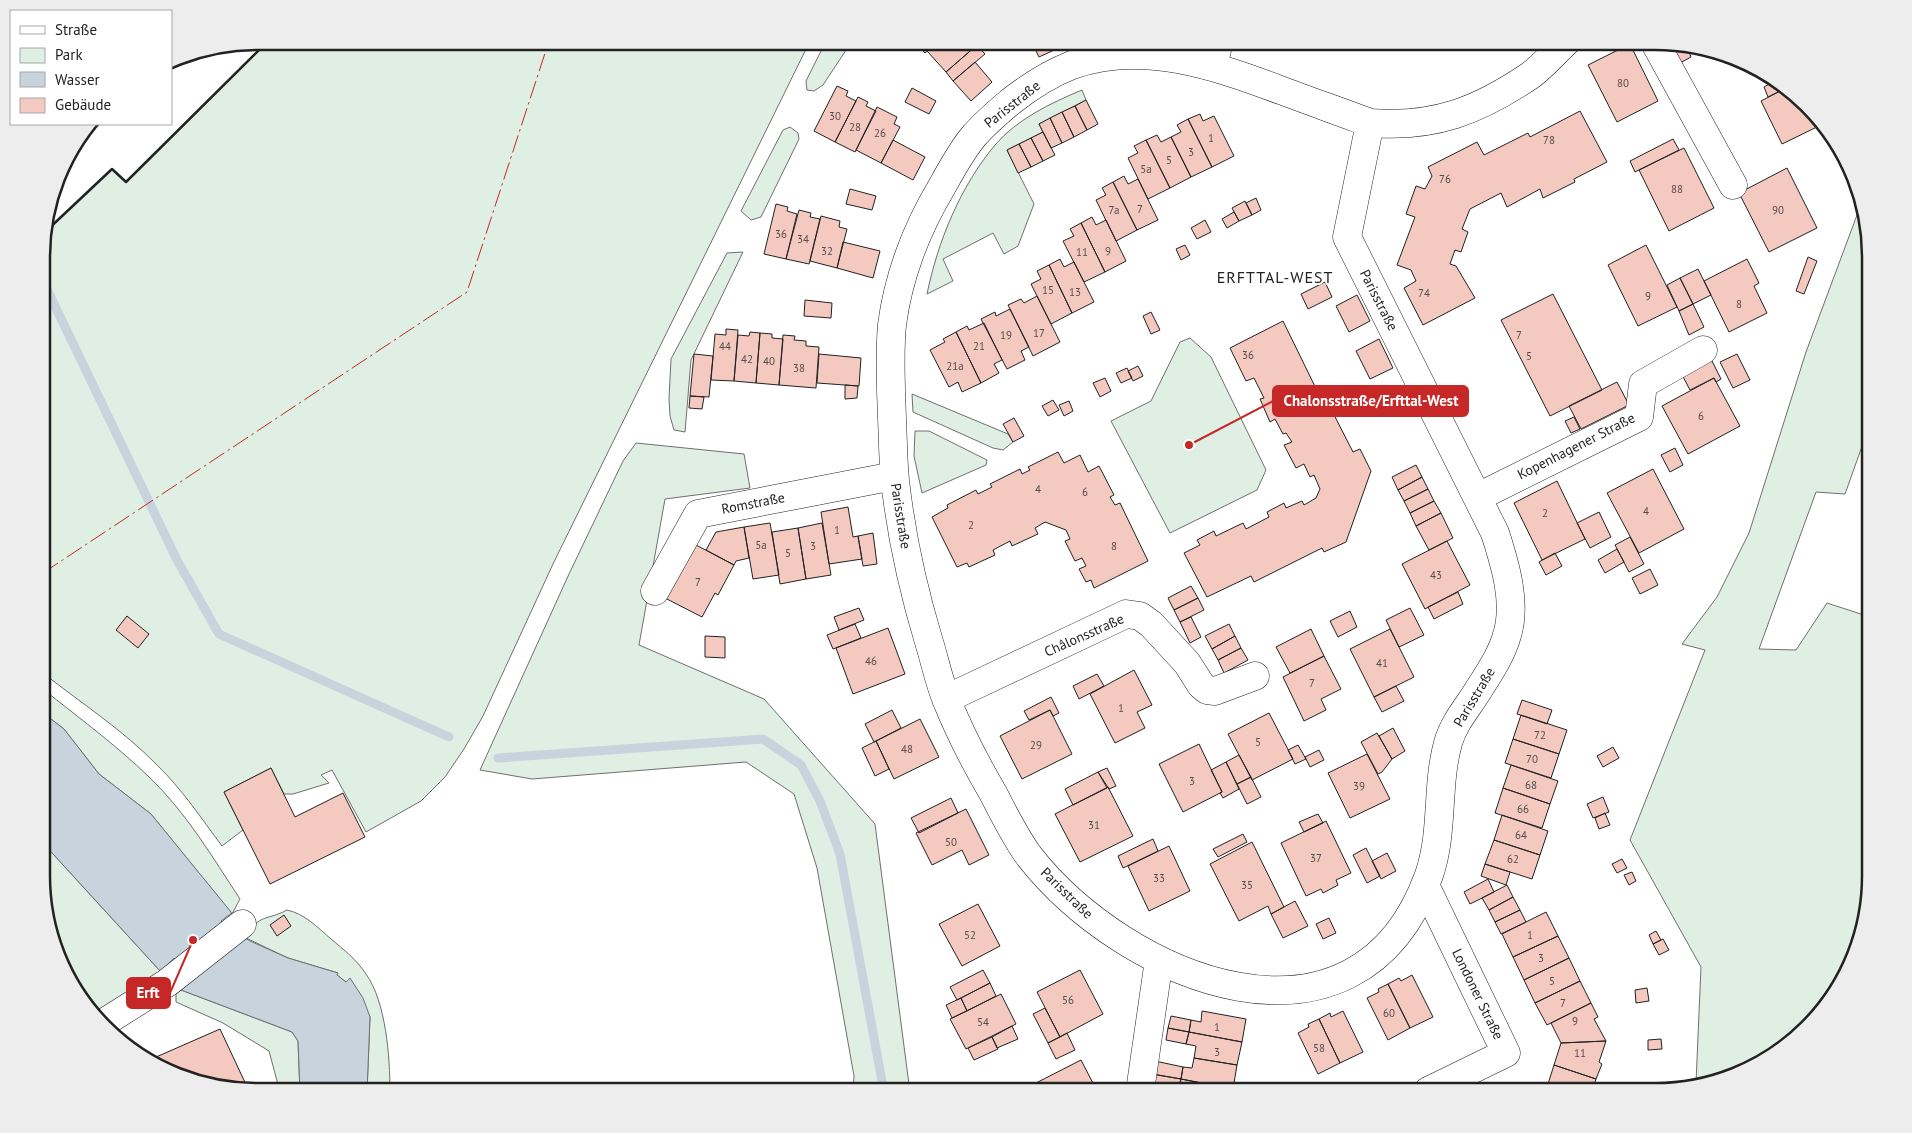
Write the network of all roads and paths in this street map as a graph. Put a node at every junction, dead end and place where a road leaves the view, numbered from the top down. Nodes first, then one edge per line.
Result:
1 (1557, 50) edge
2 (1659, 50) edge
3 (1216, 54) edge
4 (1370, 123) junction
5 (1733, 185) dead end
6 (1703, 350) dead end
7 (894, 476) junction
8 (1478, 497) junction
9 (655, 591) dead end
10 (1255, 676) dead end
11 (946, 699) junction
12 (1425, 885) junction
13 (242, 924) dead end
14 (1159, 960) junction
15 (109, 1020) edge
16 (1141, 1083) edge
17 (1444, 1083) edge

1 - 4 street, Parisstraße
2 - 5 street
3 - 4 street, Parisstraße
3 - 7 street, Parisstraße
4 - 8 street, Parisstraße
6 - 8 street, Kopenhagener Straße
7 - 9 street, Romstraße
7 - 11 street, Parisstraße
8 - 12 street, Parisstraße
10 - 11 street, Châlonsstraße
11 - 14 street, Parisstraße
12 - 14 street, Parisstraße
12 - 17 street, Londoner Straße
13 - 15 street
14 - 16 street

